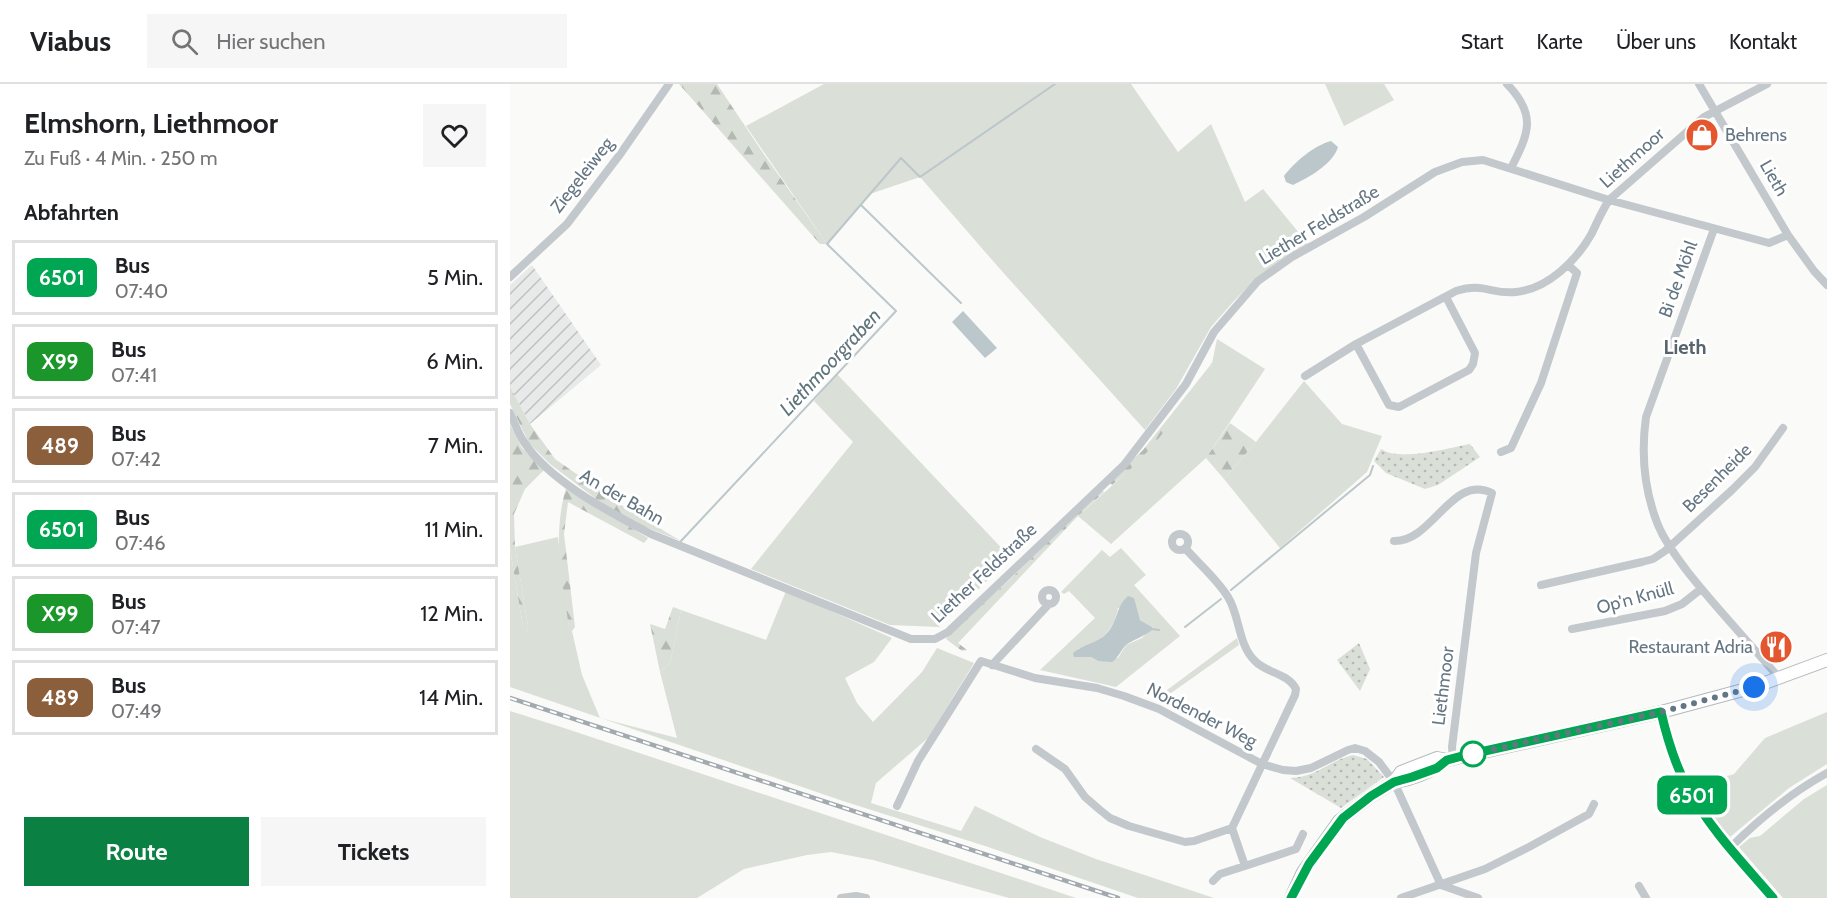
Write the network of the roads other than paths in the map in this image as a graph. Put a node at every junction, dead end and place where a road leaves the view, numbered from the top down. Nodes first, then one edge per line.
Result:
1 (669, 84) edge
2 (1508, 84) edge
3 (1698, 84) edge
4 (1767, 84) edge
5 (1715, 111) junction
6 (1511, 168) junction
7 (1609, 200) junction
8 (1714, 229) junction
9 (1788, 235) junction
10 (1568, 265) junction
11 (510, 277) edge
12 (1827, 285) edge
13 (1446, 297) junction
14 (1356, 344) junction
15 (1305, 376) dead end
16 (510, 413) edge
17 (1783, 428) dead end
18 (1501, 452) dead end
19 (1394, 541) dead end
20 (1669, 546) junction
21 (1185, 548) dead end
22 (747, 571) joint
23 (1541, 585) dead end
24 (1701, 589) junction
25 (1049, 604) dead end
26 (1458, 616) dead end
27 (1468, 617) junction
28 (1572, 629) dead end
29 (1827, 660) edge
30 (992, 665) junction
31 (1779, 678) junction
32 (1661, 712) junction
33 (1036, 749) dead end
34 (1450, 760) junction
35 (1262, 764) junction
36 (1827, 773) edge
37 (1394, 782) junction
38 (1594, 804) dead end
39 (897, 806) dead end
40 (1232, 828) junction
41 (1304, 834) dead end
42 (1731, 847) junction
43 (1245, 866) junction
44 (1213, 881) dead end
45 (1441, 885) junction
46 (1639, 886) dead end
47 (1457, 895) edge
48 (841, 898) edge
49 (866, 898) edge
50 (1291, 898) edge
51 (1401, 898) edge
52 (1478, 898) edge
53 (1646, 898) edge
54 (1773, 898) edge

1 - 11 street, Ziegeleiweg
2 - 6 street
3 - 5 street, Lieth
4 - 5 street, Liethmoor
5 - 7 street, Liethmoor
5 - 9 street, Lieth
6 - 7 street, Liether Feldstraße
6 - 22 street, Liether Feldstraße
7 - 8 street, Liether Feldstraße
7 - 10 street, Liethmoor
8 - 9 street, Liether Feldstraße
8 - 20 street, Bi de Möhl
9 - 12 street, Lieth
10 - 13 street, Liethmoor
10 - 18 street
13 - 14 street, Liethmoor
13 - 14 street
14 - 15 street, Liethmoor
16 - 22 street, An der Bahn
17 - 20 street, Besenheide
19 - 27 street, Liethmoor
20 - 23 street
20 - 24 street, Bi de Möhl
21 - 35 street
24 - 28 street, Op'n Knüll
24 - 31 street, Bi de Möhl
25 - 30 street
26 - 27 street
27 - 34 street, Liethmoor
29 - 31 street
30 - 35 street, Nordender Weg
30 - 39 street, Nordender Weg
31 - 32 street
32 - 34 street
32 - 42 street
33 - 40 street
34 - 37 street
35 - 37 street, Nordender Weg
35 - 40 street
36 - 42 street
37 - 45 street, Nordender Weg
37 - 50 street
38 - 45 street
40 - 43 street
41 - 43 street
42 - 54 street
43 - 44 street
45 - 47 street
45 - 51 street
46 - 53 street
47 - 52 street
48 - 49 street

